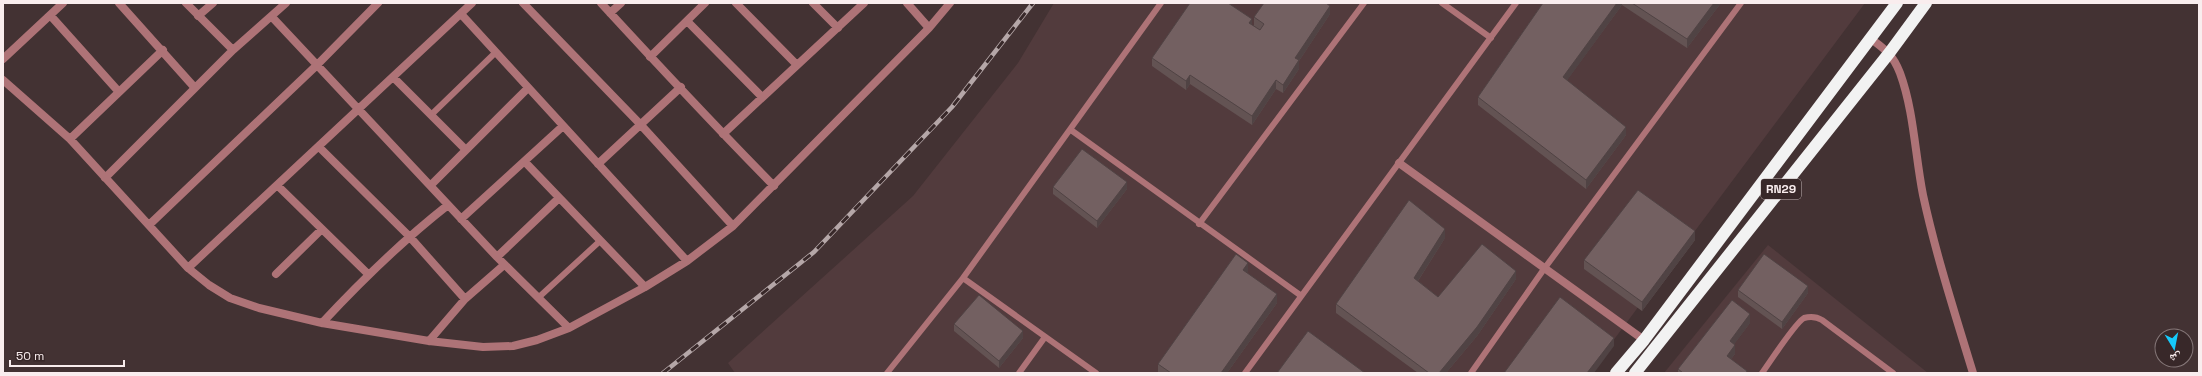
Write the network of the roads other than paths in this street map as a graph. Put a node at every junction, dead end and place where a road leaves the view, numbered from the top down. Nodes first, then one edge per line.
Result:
1 (62, 3) edge
2 (119, 3) edge
3 (186, 3) edge
4 (212, 3) edge
5 (286, 3) edge
6 (378, 3) edge
7 (472, 3) edge
8 (523, 3) edge
9 (601, 3) edge
10 (621, 3) edge
11 (705, 3) edge
12 (736, 3) edge
13 (813, 3) edge
14 (864, 3) edge
15 (906, 3) edge
16 (950, 3) edge
17 (1161, 3) edge
18 (1364, 3) edge
19 (1442, 3) edge
20 (1516, 3) edge
21 (1741, 3) edge
22 (1898, 3) edge
23 (1926, 3) edge
24 (610, 13) junction
25 (461, 14) junction
26 (50, 15) junction
27 (198, 16) junction
28 (272, 17) junction
29 (687, 21) junction
30 (838, 28) junction
31 (929, 28) junction
32 (1491, 38) junction
33 (1871, 39) junction
34 (163, 50) junction
35 (233, 50) junction
36 (496, 52) junction
37 (1890, 52) junction
38 (650, 58) junction
39 (3, 59) edge
40 (317, 64) junction
41 (797, 65) junction
42 (394, 77) junction
43 (3, 80) edge
44 (681, 87) junction
45 (195, 88) junction
46 (528, 88) junction
47 (119, 92) junction
48 (762, 98) junction
49 (358, 110) junction
50 (431, 115) junction
51 (640, 124) junction
52 (563, 126) junction
53 (1071, 130) junction
54 (723, 134) junction
55 (70, 139) junction
56 (319, 147) junction
57 (466, 150) junction
58 (525, 162) junction
59 (1399, 163) junction
60 (598, 164) junction
61 (105, 178) junction
62 (278, 186) junction
63 (430, 186) junction
64 (774, 186) junction
65 (559, 198) junction
66 (448, 205) junction
67 (461, 219) junction
68 (1199, 224) junction
69 (149, 225) junction
70 (733, 226) junction
71 (1729, 228) junction
72 (322, 229) junction
73 (409, 236) junction
74 (1741, 238) junction
75 (600, 241) junction
76 (496, 257) junction
77 (687, 261) junction
78 (504, 265) junction
79 (188, 268) junction
80 (1544, 269) junction
81 (276, 274) dead end
82 (368, 274) junction
83 (963, 278) junction
84 (645, 287) junction
85 (1300, 295) junction
86 (538, 298) junction
87 (466, 299) junction
88 (322, 323) junction
89 (569, 328) junction
90 (1046, 338) junction
91 (1644, 340) junction
92 (429, 342) junction
93 (887, 373) edge
94 (1019, 373) edge
95 (1096, 373) edge
96 (1245, 373) edge
97 (1472, 373) edge
98 (1616, 373) edge
99 (1635, 373) edge
100 (1762, 373) edge
101 (1893, 373) edge
102 (1973, 373) edge

1 - 26 street
2 - 34 street
3 - 27 street
4 - 27 street
5 - 28 street
6 - 40 street
7 - 25 street
8 - 51 street
9 - 24 street
10 - 24 street
11 - 29 street
12 - 41 street
13 - 30 street
14 - 30 street
15 - 31 street
16 - 31 street
17 - 53 lane
18 - 68 lane
19 - 32 lane
20 - 32 lane
21 - 80 lane
22 - 33 highway, RN29
23 - 37 highway, RN29
24 - 38 street
25 - 36 street
25 - 42 street
26 - 39 street
26 - 47 street
27 - 35 street
28 - 35 street
28 - 40 street
29 - 38 street
29 - 48 street
30 - 41 street
31 - 64 street
32 - 59 lane
33 - 37 street
33 - 71 highway, RN29
34 - 45 street
34 - 47 street
35 - 45 street
36 - 46 street
36 - 50 lane
37 - 74 highway, RN29
37 - 102 street
38 - 44 street
40 - 49 street
40 - 69 street
41 - 48 street
42 - 49 street
42 - 50 street
43 - 55 street
44 - 51 street
44 - 54 street
45 - 61 street
46 - 52 street
46 - 57 street
47 - 55 street
48 - 54 street
49 - 56 street
49 - 63 street
50 - 57 street
51 - 60 street
51 - 70 street
52 - 58 street
52 - 60 street
53 - 68 lane
53 - 83 lane
54 - 64 street
55 - 61 street
56 - 62 street
56 - 73 street
57 - 63 street
58 - 65 street
58 - 67 street
59 - 80 street
59 - 85 lane
60 - 77 street
61 - 69 street
62 - 72 street
62 - 79 street
63 - 66 street
64 - 70 street
65 - 75 street
65 - 76 street
66 - 67 street
66 - 73 street
67 - 76 street
68 - 85 lane
69 - 79 street
70 - 77 street
71 - 74 highway
71 - 91 highway, RN29
72 - 81 street
72 - 82 street
73 - 82 street
73 - 87 street
74 - 99 highway, RN29
75 - 84 street
75 - 86 lane
76 - 78 street
77 - 84 street
78 - 86 street
78 - 87 street
79 - 88 street
80 - 91 street
80 - 97 lane
82 - 88 street
83 - 90 lane
83 - 93 lane
84 - 89 street
85 - 96 lane
86 - 89 street
87 - 92 street
88 - 92 street
89 - 92 street
90 - 94 lane
90 - 95 lane
91 - 98 highway, RN29
100 - 101 lane

